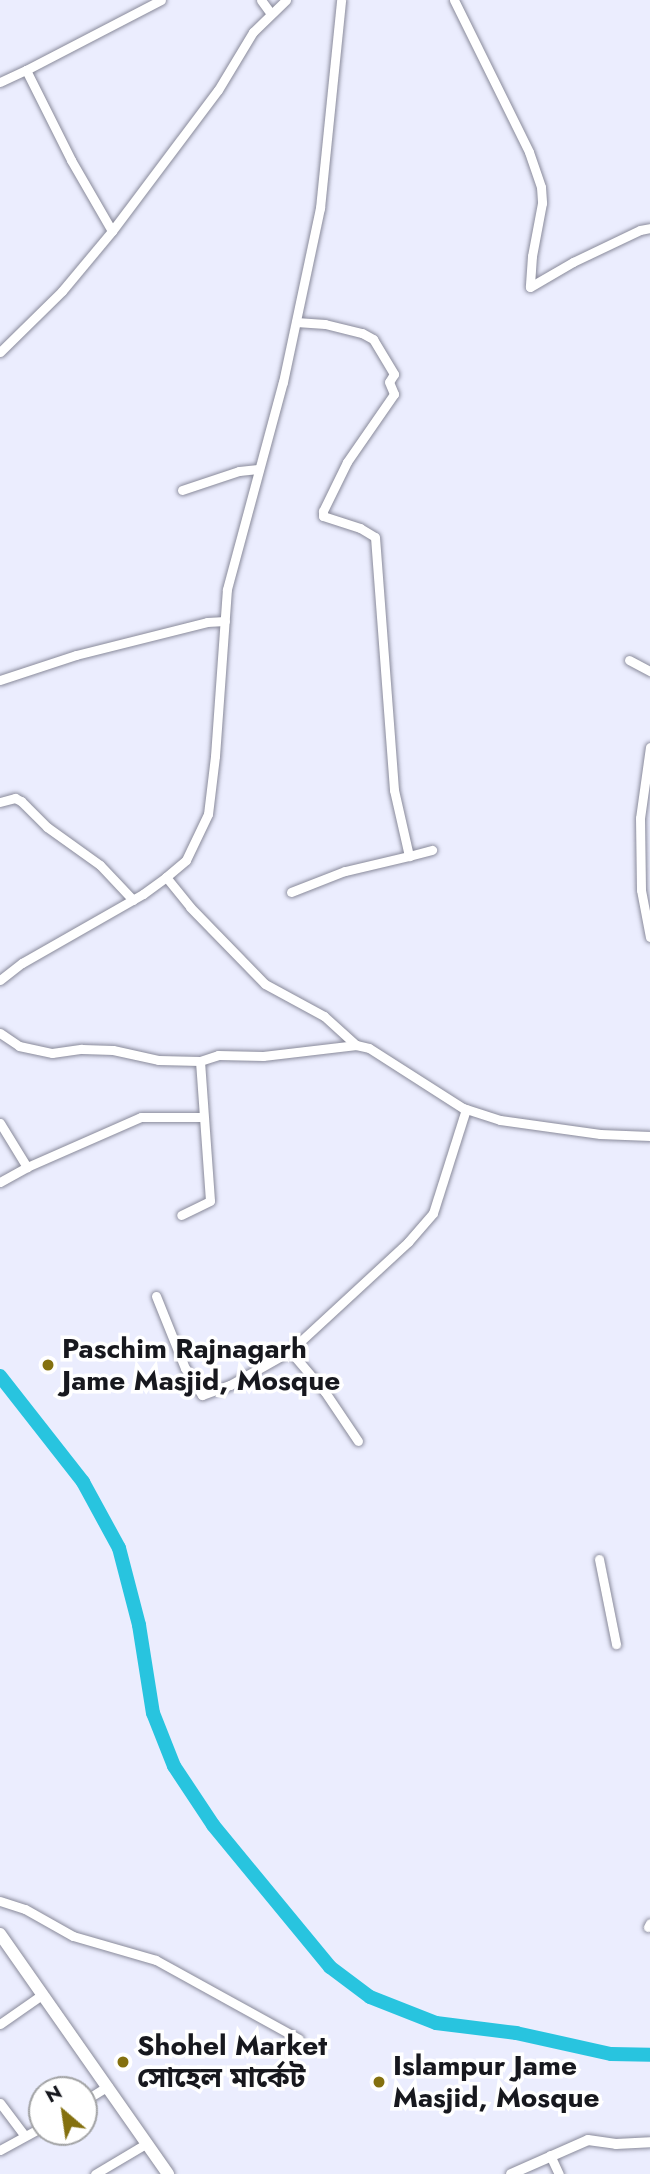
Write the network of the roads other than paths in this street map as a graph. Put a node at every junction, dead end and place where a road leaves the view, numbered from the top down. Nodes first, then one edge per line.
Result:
1 (160, 0) edge
2 (261, 0) edge
3 (286, 0) edge
4 (341, 0) edge
5 (454, 0) edge
6 (271, 14) junction
7 (26, 70) junction
8 (0, 82) edge
9 (650, 228) edge
10 (112, 231) junction
11 (296, 323) junction
12 (0, 352) edge
13 (258, 469) junction
14 (182, 490) dead end
15 (225, 621) junction
16 (629, 660) dead end
17 (650, 671) edge
18 (0, 680) edge
19 (650, 747) edge
20 (0, 802) edge
21 (432, 850) dead end
22 (409, 856) junction
23 (166, 877) junction
24 (291, 892) dead end
25 (133, 900) junction
26 (650, 937) edge
27 (0, 980) edge
28 (0, 1033) edge
29 (355, 1045) junction
30 (200, 1061) junction
31 (466, 1109) junction
32 (203, 1117) junction
33 (0, 1124) edge
34 (650, 1136) edge
35 (27, 1167) junction
36 (0, 1182) edge
37 (181, 1215) dead end
38 (156, 1296) dead end
39 (290, 1351) junction
40 (358, 1441) dead end
41 (599, 1559) dead end
42 (616, 1644) dead end
43 (0, 1901) edge
44 (0, 1934) edge
45 (43, 1994) junction
46 (0, 2024) edge
47 (299, 2039) dead end
48 (108, 2086) junction
49 (98, 2092) edge
50 (0, 2103) edge
51 (28, 2134) edge
52 (25, 2136) junction
53 (147, 2143) junction
54 (650, 2143) edge
55 (0, 2150) edge
56 (550, 2155) junction
57 (96, 2174) edge
58 (168, 2174) edge
59 (511, 2174) edge
60 (559, 2174) edge

1 - 7 street
2 - 6 street
3 - 6 street
4 - 11 street
5 - 9 street
6 - 10 street
7 - 8 street
7 - 10 street
10 - 12 street
11 - 13 street
11 - 22 street
13 - 14 street
13 - 15 street
15 - 18 street
15 - 23 street
16 - 17 street
19 - 26 street
20 - 25 street
21 - 22 street
22 - 24 street
23 - 25 street
23 - 29 street
25 - 27 street
28 - 30 street
29 - 30 street
29 - 31 street
30 - 32 street
31 - 34 street
31 - 39 street
32 - 35 street
32 - 37 street
33 - 35 street
35 - 36 street
38 - 39 street
39 - 40 street
41 - 42 street
43 - 47 street
44 - 45 highway
45 - 46 street
45 - 48 highway
48 - 49 street
48 - 53 highway
50 - 52 street
51 - 52 street
52 - 55 street
53 - 57 street
53 - 58 highway
54 - 56 main road
56 - 59 main road
56 - 60 street

